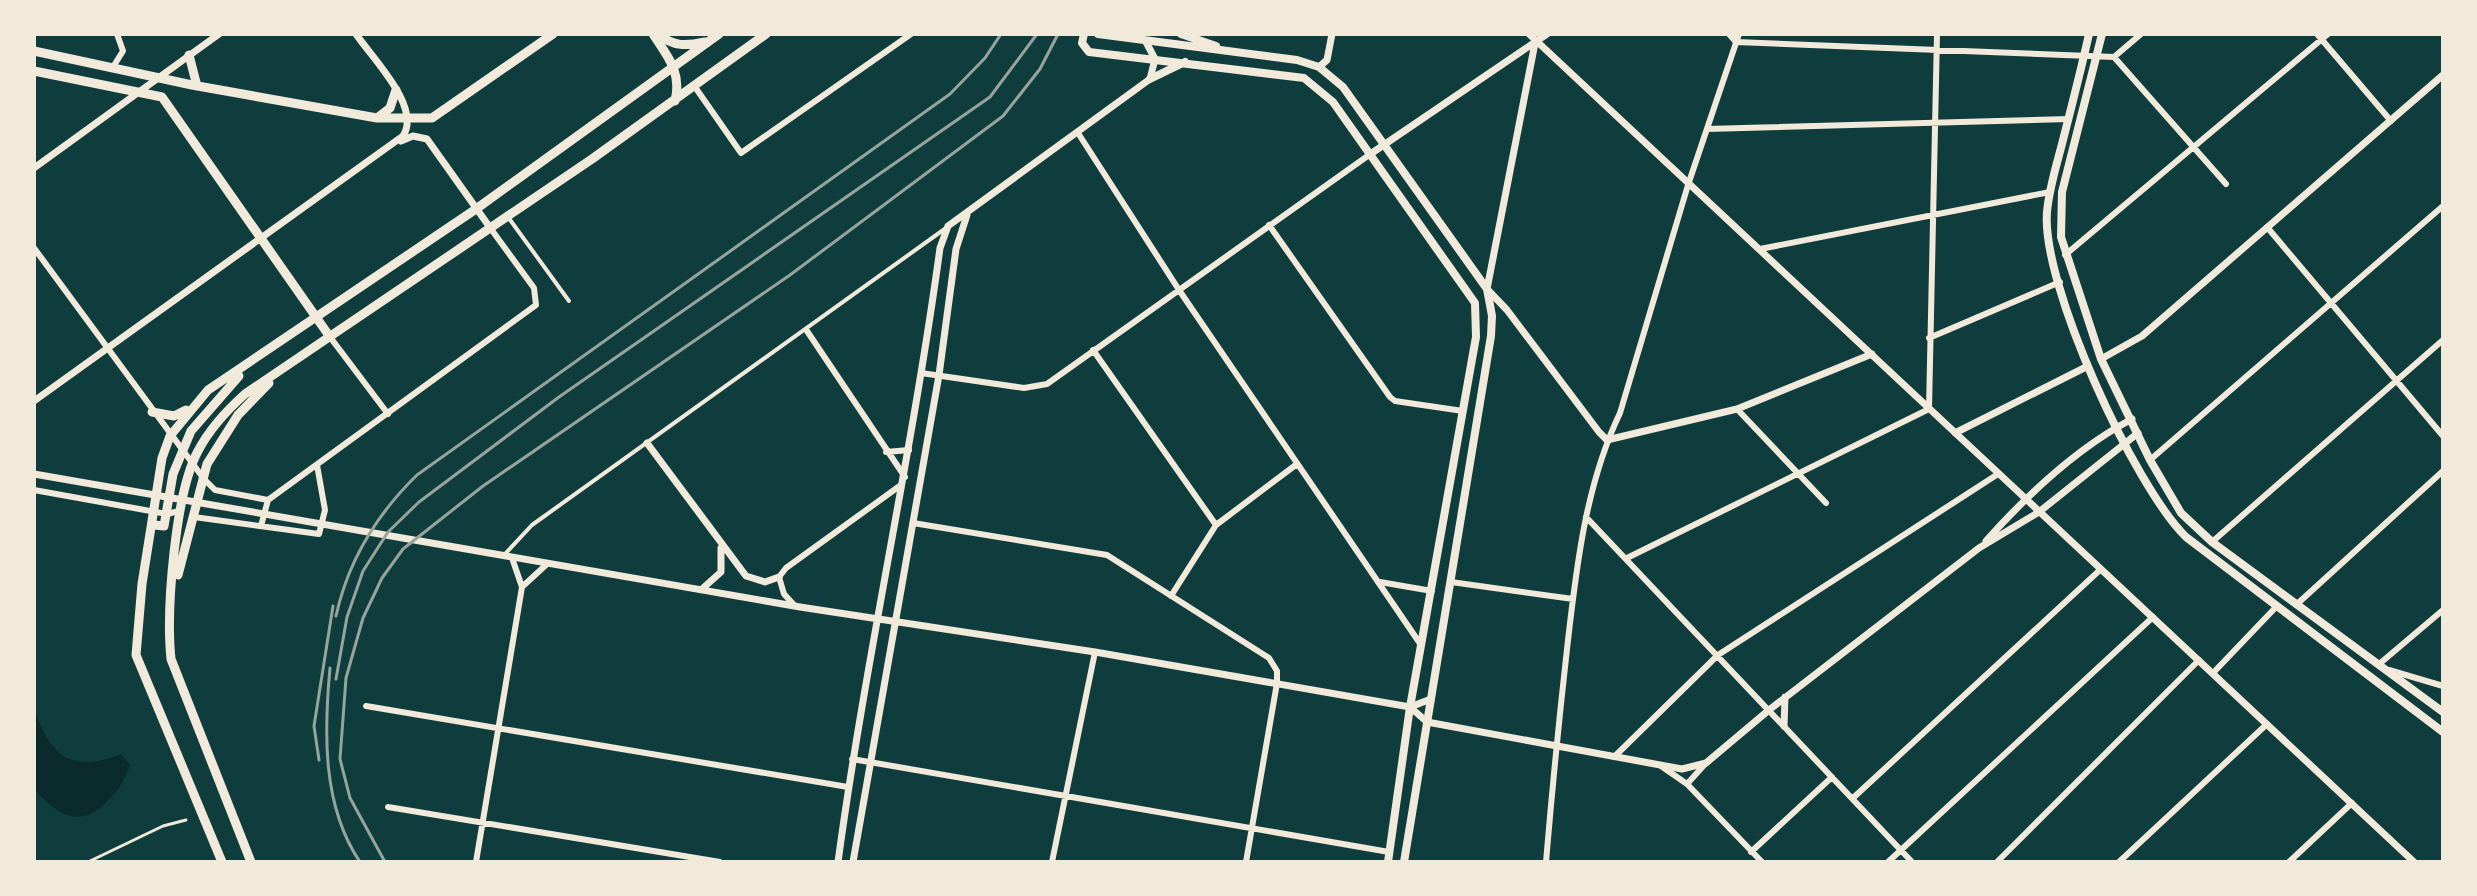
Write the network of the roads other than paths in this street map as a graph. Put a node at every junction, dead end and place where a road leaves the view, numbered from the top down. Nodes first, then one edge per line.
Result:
1 (117, 34) edge
2 (219, 34) edge
3 (356, 34) edge
4 (553, 34) edge
5 (655, 34) edge
6 (719, 34) edge
7 (768, 34) edge
8 (911, 34) edge
9 (1084, 34) edge
10 (1098, 34) edge
11 (1181, 34) edge
12 (1332, 34) edge
13 (1529, 34) edge
14 (1547, 34) edge
15 (1729, 34) edge
16 (1739, 34) edge
17 (1937, 34) edge
18 (2089, 34) edge
19 (2102, 34) edge
20 (2141, 34) edge
21 (2322, 36) edge
22 (708, 41) junction
23 (1144, 41) junction
24 (1736, 42) junction
25 (1535, 43) junction
26 (1936, 48) junction
27 (1224, 50) junction
28 (34, 51) edge
29 (189, 55) junction
30 (2084, 55) junction
31 (2096, 57) junction
32 (2114, 57) junction
33 (1155, 59) junction
34 (1186, 61) junction
35 (113, 67) junction
36 (675, 67) junction
37 (1319, 67) junction
38 (34, 71) edge
39 (2443, 75) edge
40 (156, 78) junction
41 (1150, 79) junction
42 (197, 86) junction
43 (695, 87) junction
44 (396, 90) junction
45 (138, 92) junction
46 (675, 101) junction
47 (377, 118) junction
48 (408, 119) junction
49 (2069, 119) junction
50 (2391, 121) junction
51 (1933, 122) junction
52 (1707, 129) junction
53 (1078, 133) junction
54 (1383, 144) junction
55 (391, 145) junction
56 (2196, 148) junction
57 (1369, 155) junction
58 (34, 168) edge
59 (2226, 184) dead end
60 (1688, 185) junction
61 (2050, 192) junction
62 (2443, 206) edge
63 (476, 209) junction
64 (968, 213) junction
65 (1932, 216) junction
66 (508, 217) junction
67 (1269, 225) junction
68 (948, 226) junction
69 (2267, 227) junction
70 (491, 229) junction
71 (262, 239) junction
72 (34, 248) edge
73 (1760, 249) junction
74 (2065, 255) junction
75 (2060, 282) junction
76 (1487, 289) junction
77 (1179, 290) junction
78 (1470, 293) junction
79 (569, 301) dead end
80 (2330, 305) junction
81 (316, 318) junction
82 (807, 331) junction
83 (330, 337) junction
84 (1929, 338) junction
85 (2443, 340) edge
86 (106, 350) junction
87 (1093, 350) junction
88 (1872, 354) junction
89 (2101, 359) junction
90 (250, 365) junction
91 (2086, 367) junction
92 (921, 373) junction
93 (939, 375) junction
94 (274, 378) junction
95 (2396, 380) junction
96 (34, 401) edge
97 (190, 408) junction
98 (1737, 409) junction
99 (1929, 409) junction
100 (1463, 411) junction
101 (152, 412) junction
102 (388, 414) junction
103 (2132, 419) junction
104 (2116, 428) junction
105 (1955, 433) junction
106 (2138, 433) junction
107 (170, 436) junction
108 (2443, 436) edge
109 (1607, 440) junction
110 (2124, 442) junction
111 (647, 443) junction
112 (909, 450) junction
113 (181, 451) junction
114 (886, 452) junction
115 (2150, 460) junction
116 (1297, 464) junction
117 (192, 465) junction
118 (317, 465) junction
119 (2443, 471) edge
120 (1800, 473) junction
121 (34, 474) edge
122 (1998, 474) junction
123 (204, 479) junction
124 (904, 480) junction
125 (34, 490) edge
126 (2025, 499) junction
127 (268, 500) junction
128 (1826, 503) dead end
129 (155, 510) junction
130 (2039, 512) junction
131 (167, 514) junction
132 (182, 515) junction
133 (194, 517) junction
134 (1586, 517) junction
135 (913, 523) junction
136 (1216, 525) junction
137 (159, 526) junction
138 (261, 526) junction
139 (2212, 542) junction
140 (720, 546) junction
141 (1979, 548) junction
142 (506, 557) junction
143 (1627, 558) junction
144 (547, 564) junction
145 (2101, 569) junction
146 (779, 577) junction
147 (1380, 582) junction
148 (1451, 582) junction
149 (522, 587) junction
150 (702, 589) junction
151 (1432, 591) junction
152 (1171, 596) junction
153 (171, 597) junction
154 (1573, 599) junction
155 (2296, 605) junction
156 (795, 606) junction
157 (2276, 607) junction
158 (2443, 610) edge
159 (2153, 617) junction
160 (879, 619) junction
161 (896, 622) junction
162 (1422, 646) junction
163 (1095, 652) junction
164 (1718, 655) junction
165 (2199, 660) junction
166 (2380, 666) junction
167 (2213, 673) junction
168 (1277, 683) junction
169 (2443, 686) edge
170 (1785, 697) junction
171 (1431, 699) junction
172 (366, 706) dead end
173 (1410, 707) junction
174 (1769, 710) junction
175 (2443, 712) edge
176 (1427, 722) junction
177 (2267, 724) junction
178 (1784, 726) junction
179 (500, 730) junction
180 (2443, 732) edge
181 (1556, 745) junction
182 (1614, 757) junction
183 (852, 759) junction
184 (871, 763) junction
185 (1706, 763) junction
186 (1661, 766) junction
187 (1832, 777) junction
188 (1687, 784) junction
189 (848, 787) junction
190 (1064, 796) junction
191 (1853, 798) junction
192 (2352, 803) junction
193 (388, 807) dead end
194 (186, 820) dead end
195 (483, 825) junction
196 (1252, 826) junction
197 (1901, 849) junction
198 (1389, 852) junction
199 (1751, 852) junction
200 (88, 862) edge
201 (222, 862) edge
202 (251, 862) edge
203 (476, 862) edge
204 (720, 862) edge
205 (838, 862) edge
206 (853, 862) edge
207 (1052, 862) edge
208 (1246, 862) edge
209 (1388, 862) edge
210 (1404, 862) edge
211 (1546, 862) edge
212 (1762, 862) edge
213 (1888, 862) edge
214 (1912, 862) edge
215 (1997, 862) edge
216 (2119, 862) edge
217 (2289, 862) edge
218 (2414, 862) edge

1 - 35 street
2 - 29 street
3 - 44 street
4 - 48 main road
5 - 22 main road
5 - 36 main road
6 - 22 main road
7 - 43 main road
8 - 43 street
9 - 33 main road
10 - 23 main road
11 - 27 main road
12 - 37 street
13 - 25 street
14 - 25 street
15 - 24 street
16 - 24 street
17 - 26 street
18 - 30 main road
19 - 31 main road
20 - 32 street
21 - 50 street
21 - 56 street
22 - 36 main road
23 - 27 main road
23 - 33 street
24 - 26 street
24 - 52 street
25 - 54 street
25 - 60 street
25 - 76 street
26 - 30 street
26 - 51 street
27 - 37 main road
28 - 35 main road
29 - 40 street
29 - 42 main road
30 - 31 street
30 - 49 main road
31 - 32 street
31 - 74 main road
32 - 56 street
33 - 34 main road
33 - 41 street
34 - 41 main road
34 - 57 main road
35 - 40 main road
36 - 46 main road
36 - 63 main road
37 - 54 main road
38 - 45 main road
39 - 50 street
40 - 42 main road
40 - 45 street
41 - 53 street
42 - 47 main road
43 - 46 main road
44 - 47 main road
44 - 48 street
45 - 58 street
45 - 71 main road
46 - 66 main road
47 - 48 main road
48 - 55 street
49 - 51 street
49 - 61 main road
50 - 69 street
51 - 52 street
51 - 65 street
52 - 60 street
53 - 64 street
53 - 77 street
54 - 57 street
54 - 76 main road
55 - 63 street
55 - 71 street
56 - 59 street
56 - 74 street
57 - 67 street
57 - 78 main road
60 - 73 street
60 - 109 street
61 - 65 street
61 - 75 main road
62 - 80 street
63 - 70 street
63 - 81 main road
64 - 68 street
64 - 93 street
65 - 73 street
65 - 84 street
66 - 70 main road
66 - 79 street
67 - 77 street
67 - 100 street
68 - 82 street
68 - 92 street
69 - 80 street
69 - 89 street
70 - 83 main road
70 - 102 street
71 - 81 main road
71 - 86 street
72 - 86 street
73 - 88 street
74 - 89 main road
75 - 84 street
75 - 91 main road
76 - 78 main road
76 - 109 street
76 - 148 main road
77 - 87 street
77 - 116 street
78 - 100 main road
80 - 95 street
80 - 115 street
81 - 83 main road
81 - 90 main road
82 - 111 street
82 - 114 street
83 - 94 main road
83 - 102 street
84 - 99 street
85 - 95 street
86 - 96 street
86 - 101 street
87 - 93 street
87 - 136 street
88 - 98 street
88 - 99 street
89 - 103 main road
90 - 97 main road
90 - 113 main road
91 - 104 main road
91 - 105 street
92 - 93 street
92 - 112 street
93 - 135 street
94 - 117 main road
94 - 123 main road
95 - 108 street
95 - 139 street
97 - 101 main road
97 - 107 main road
98 - 109 street
98 - 120 street
99 - 105 street
99 - 120 street
100 - 151 main road
101 - 107 street
102 - 118 street
103 - 104 street
103 - 106 main road
104 - 110 main road
104 - 126 street
105 - 122 street
106 - 110 street
106 - 115 main road
107 - 113 street
107 - 129 main road
109 - 134 street
110 - 130 street
110 - 157 main road
111 - 140 street
111 - 142 street
112 - 114 street
112 - 124 street
113 - 117 street
113 - 131 main road
114 - 124 street
115 - 139 main road
116 - 136 street
116 - 147 street
117 - 123 street
117 - 132 main road
118 - 127 street
118 - 138 street
119 - 155 street
120 - 128 street
120 - 143 street
121 - 142 street
122 - 126 street
122 - 164 street
123 - 127 street
123 - 133 main road
124 - 146 street
124 - 160 street
125 - 129 street
126 - 130 street
126 - 141 street
127 - 138 street
129 - 131 street
129 - 137 main road
130 - 141 street
130 - 145 street
131 - 132 street
131 - 137 main road
132 - 133 main road
132 - 137 main road
132 - 153 main road
133 - 138 street
133 - 153 main road
134 - 143 street
134 - 154 street
135 - 152 street
135 - 161 street
136 - 152 street
137 - 201 main road
139 - 155 main road
140 - 146 street
140 - 150 street
141 - 170 street
142 - 144 street
142 - 149 street
143 - 164 street
144 - 149 street
144 - 150 street
145 - 159 street
145 - 191 street
146 - 156 street
147 - 151 street
147 - 162 street
148 - 154 street
148 - 171 main road
149 - 179 street
150 - 156 street
151 - 162 main road
152 - 168 street
153 - 202 main road
154 - 181 street
155 - 166 main road
156 - 160 street
157 - 167 street
157 - 180 main road
158 - 166 street
159 - 165 street
159 - 197 street
160 - 161 street
160 - 183 street
161 - 163 street
161 - 184 street
162 - 173 main road
163 - 168 street
163 - 190 street
164 - 174 street
164 - 182 street
165 - 167 street
165 - 215 street
166 - 169 street
166 - 175 main road
167 - 177 street
168 - 173 street
168 - 196 street
170 - 174 street
170 - 178 street
171 - 173 street
171 - 176 main road
172 - 179 street
173 - 176 street
173 - 198 main road
174 - 178 street
174 - 185 street
176 - 181 street
176 - 210 main road
177 - 192 street
177 - 216 street
178 - 187 street
179 - 189 street
179 - 195 street
181 - 182 street
181 - 211 street
182 - 186 street
183 - 184 street
183 - 189 street
184 - 190 street
184 - 206 street
185 - 186 street
185 - 188 street
186 - 188 street
187 - 191 street
187 - 199 street
188 - 199 street
189 - 205 street
190 - 196 street
190 - 207 street
191 - 197 street
192 - 217 street
192 - 218 street
193 - 195 street
194 - 200 lane
195 - 203 street
195 - 204 street
196 - 198 street
196 - 208 street
197 - 213 street
197 - 214 street
198 - 209 main road
199 - 212 street

